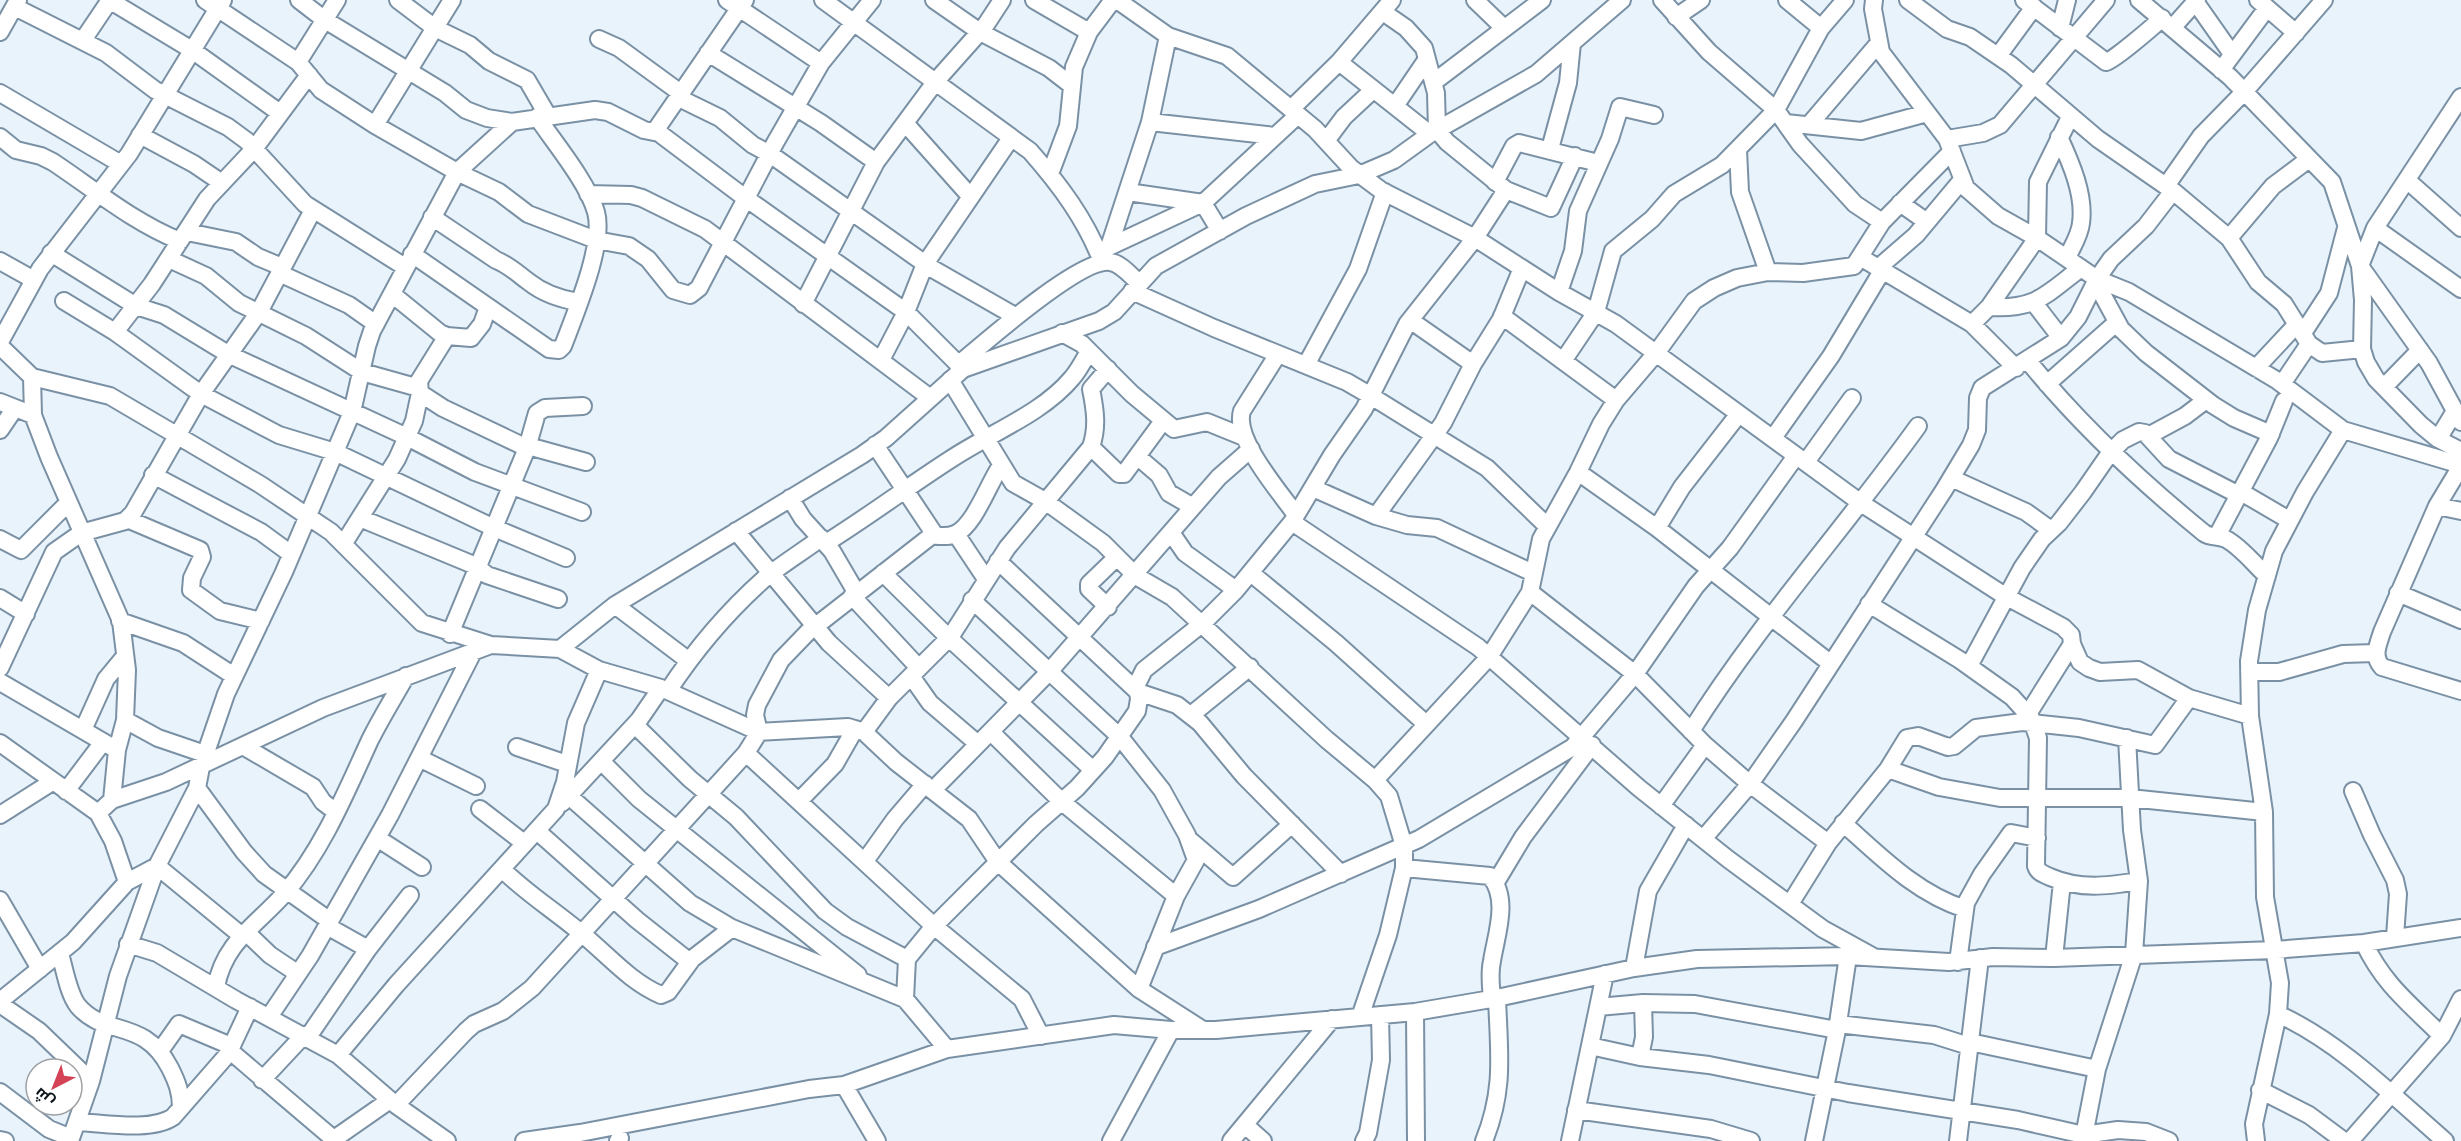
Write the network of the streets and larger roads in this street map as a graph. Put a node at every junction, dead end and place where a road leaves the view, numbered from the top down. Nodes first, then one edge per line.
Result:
1 (109, 0) edge
2 (299, 0) edge
3 (337, 0) edge
4 (398, 0) edge
5 (452, 0) edge
6 (823, 0) edge
7 (872, 0) edge
8 (934, 0) edge
9 (1002, 0) edge
10 (1034, 0) edge
11 (1115, 0) edge
12 (1476, 0) edge
13 (1542, 0) edge
14 (1622, 0) edge
15 (1662, 0) edge
16 (1701, 0) edge
17 (1786, 0) edge
18 (1845, 0) edge
19 (1874, 0) edge
20 (1908, 0) edge
21 (2067, 0) edge
22 (2106, 0) edge
23 (2139, 0) edge
24 (2324, 0) edge
25 (2195, 1) edge
26 (215, 3) edge
27 (737, 3) edge
28 (17, 4) edge
29 (2029, 4) edge
30 (2263, 4) edge
31 (1387, 6) edge
32 (1676, 17) junction
33 (325, 20) junction
34 (854, 22) junction
35 (2168, 23) junction
36 (435, 28) junction
37 (1504, 28) junction
38 (1821, 28) junction
39 (2060, 28) junction
40 (0, 32) edge
41 (980, 32) junction
42 (1089, 32) junction
43 (2296, 33) junction
44 (1168, 36) junction
45 (2074, 38) junction
46 (599, 39) dead end
47 (83, 40) junction
48 (1572, 43) junction
49 (1878, 44) junction
50 (192, 50) junction
51 (708, 53) junction
52 (2232, 54) junction
53 (1998, 56) junction
54 (1427, 59) junction
55 (1339, 62) junction
56 (821, 63) junction
57 (304, 68) junction
58 (2221, 70) junction
59 (408, 71) junction
60 (936, 81) junction
61 (1434, 82) junction
62 (1071, 86) junction
63 (2034, 86) junction
64 (1373, 90) junction
65 (2244, 92) junction
66 (0, 93) edge
67 (165, 93) junction
68 (680, 96) junction
69 (2461, 97) edge
70 (1395, 106) junction
71 (796, 109) junction
72 (1294, 112) junction
73 (280, 113) junction
74 (1927, 113) junction
75 (1654, 115) dead end
76 (2456, 115) edge
77 (543, 116) junction
78 (1781, 117) junction
79 (2070, 117) junction
80 (512, 122) junction
81 (1150, 122) junction
82 (905, 123) junction
83 (1809, 124) junction
84 (375, 125) junction
85 (655, 131) junction
86 (1433, 132) junction
87 (140, 135) junction
88 (1275, 136) junction
89 (0, 137) edge
90 (1011, 138) junction
91 (2059, 138) junction
92 (1326, 141) junction
93 (1949, 145) junction
94 (254, 149) junction
95 (1550, 149) junction
96 (1738, 150) junction
97 (770, 154) junction
98 (1575, 156) junction
99 (2309, 159) junction
100 (876, 162) junction
101 (1598, 163) junction
102 (121, 164) junction
103 (457, 172) junction
104 (1050, 174) junction
105 (1359, 175) junction
106 (1962, 180) junction
107 (2408, 181) junction
108 (222, 183) junction
109 (1501, 186) junction
110 (2170, 188) junction
111 (1128, 192) junction
112 (1385, 192) junction
113 (97, 193) junction
114 (588, 194) junction
115 (970, 196) junction
116 (746, 199) junction
117 (1203, 203) junction
118 (1900, 203) junction
119 (313, 210) junction
120 (852, 213) junction
121 (432, 218) junction
122 (1882, 222) junction
123 (1927, 222) junction
124 (2346, 228) junction
125 (2375, 228) junction
126 (2461, 228) edge
127 (1220, 231) junction
128 (183, 237) junction
129 (1475, 238) junction
130 (2037, 238) junction
131 (2229, 238) junction
132 (596, 240) junction
133 (723, 243) junction
134 (51, 254) junction
135 (1103, 254) junction
136 (829, 256) junction
137 (1860, 257) junction
138 (2067, 258) junction
139 (169, 259) junction
140 (0, 261) edge
141 (408, 261) junction
142 (925, 264) junction
143 (2360, 266) junction
144 (1522, 268) junction
145 (2081, 268) junction
146 (1880, 269) junction
147 (281, 270) junction
148 (1768, 272) junction
149 (34, 280) junction
150 (2096, 280) junction
151 (1136, 287) junction
152 (2461, 289) edge
153 (1559, 292) junction
154 (392, 294) junction
155 (64, 301) dead end
156 (578, 302) junction
157 (2034, 303) junction
158 (804, 304) junction
159 (135, 306) junction
160 (488, 307) junction
161 (1989, 307) junction
162 (260, 312) junction
163 (906, 312) junction
164 (1596, 312) junction
165 (1015, 316) junction
166 (1502, 316) junction
167 (1410, 320) junction
168 (2116, 322) junction
169 (376, 324) junction
170 (1972, 324) junction
171 (2072, 324) junction
172 (115, 332) junction
173 (1062, 333) junction
174 (2303, 334) junction
175 (447, 336) junction
176 (2061, 338) junction
177 (2093, 342) junction
178 (0, 344) edge
179 (2362, 349) junction
180 (2420, 350) junction
181 (1089, 351) junction
182 (1657, 352) junction
183 (228, 354) junction
184 (1278, 354) junction
185 (881, 360) junction
186 (1563, 361) junction
187 (1473, 364) junction
188 (2022, 364) junction
189 (1306, 365) junction
190 (961, 367) junction
191 (2256, 368) junction
192 (1108, 369) junction
193 (362, 372) junction
194 (32, 377) junction
195 (950, 380) junction
196 (2047, 384) junction
197 (2282, 384) junction
198 (2384, 387) junction
199 (420, 391) junction
200 (201, 394) junction
201 (1371, 396) junction
202 (929, 397) junction
203 (1852, 398) dead end
204 (1616, 399) junction
205 (2206, 400) junction
206 (2284, 401) dead end
207 (8, 405) edge
208 (583, 406) dead end
209 (352, 412) junction
210 (33, 415) junction
211 (1738, 415) junction
212 (2458, 417) edge
213 (1163, 421) junction
214 (1918, 426) dead end
215 (0, 430) edge
216 (2343, 430) junction
217 (2271, 434) junction
218 (178, 436) junction
219 (1434, 436) junction
220 (2148, 436) junction
221 (407, 437) junction
222 (983, 437) junction
223 (1773, 438) junction
224 (2438, 439) junction
225 (1247, 443) junction
226 (875, 445) junction
227 (528, 447) junction
228 (1091, 447) junction
229 (335, 452) junction
230 (2461, 452) edge
231 (2110, 453) junction
232 (1138, 457) junction
233 (1801, 459) junction
234 (586, 462) dead end
235 (2461, 465) edge
236 (1000, 467) junction
237 (1578, 472) junction
238 (153, 475) junction
239 (386, 478) junction
240 (1951, 478) junction
241 (510, 487) junction
242 (1313, 488) junction
243 (904, 490) junction
244 (2240, 494) junction
245 (790, 498) junction
246 (1045, 501) junction
247 (68, 503) junction
248 (1861, 503) junction
249 (2437, 506) junction
250 (1193, 507) junction
251 (2461, 511) edge
252 (582, 512) dead end
253 (307, 515) junction
254 (1376, 516) junction
255 (360, 518) junction
256 (128, 519) junction
257 (1294, 519) junction
258 (2289, 520) junction
259 (1547, 526) junction
260 (492, 527) junction
261 (1657, 528) junction
262 (2051, 530) junction
263 (736, 531) junction
264 (81, 533) junction
265 (956, 534) junction
266 (1172, 534) junction
267 (935, 535) junction
268 (2217, 536) junction
269 (1913, 537) junction
270 (0, 539) edge
271 (823, 541) junction
272 (344, 543) junction
273 (291, 554) junction
274 (566, 558) dead end
275 (1116, 558) junction
276 (998, 561) junction
277 (476, 566) junction
278 (1711, 570) junction
279 (883, 573) junction
280 (1533, 573) junction
281 (771, 574) junction
282 (1252, 574) junction
283 (1136, 576) junction
284 (2267, 576) junction
285 (986, 579) junction
286 (1236, 591) junction
287 (1530, 592) junction
288 (2398, 593) junction
289 (854, 594) junction
290 (2005, 596) junction
291 (0, 598) edge
292 (558, 599) dead end
293 (972, 600) junction
294 (1869, 604) junction
295 (615, 605) junction
296 (1108, 607) junction
297 (26, 614) junction
298 (1771, 618) junction
299 (2461, 620) edge
300 (120, 621) junction
301 (261, 621) junction
302 (1203, 623) junction
303 (816, 625) junction
304 (450, 634) junction
305 (949, 638) junction
306 (1078, 638) junction
307 (2072, 644) junction
308 (491, 645) junction
309 (560, 650) junction
310 (473, 652) junction
311 (2375, 653) junction
312 (125, 656) junction
313 (1489, 657) junction
314 (689, 660) junction
315 (1830, 663) junction
316 (1969, 666) junction
317 (0, 668) edge
318 (1250, 668) junction
319 (599, 670) junction
320 (915, 672) junction
321 (2249, 672) junction
322 (1048, 673) junction
323 (1635, 674) junction
324 (234, 676) junction
325 (406, 676) junction
326 (0, 682) edge
327 (665, 690) junction
328 (2461, 691) edge
329 (1138, 692) junction
330 (889, 698) junction
331 (2189, 698) junction
332 (1018, 704) junction
333 (1191, 715) junction
334 (2250, 716) junction
335 (2031, 719) junction
336 (125, 720) junction
337 (1426, 724) junction
338 (635, 725) junction
339 (83, 730) junction
340 (860, 730) junction
341 (1691, 731) junction
342 (759, 732) junction
343 (992, 733) junction
344 (1120, 737) junction
345 (2127, 738) junction
346 (1588, 741) junction
347 (0, 743) edge
348 (978, 744) junction
349 (1705, 745) junction
350 (110, 746) junction
351 (243, 746) junction
352 (517, 747) dead end
353 (746, 753) junction
354 (419, 758) junction
355 (203, 760) junction
356 (601, 760) junction
357 (567, 764) junction
358 (1888, 769) junction
359 (1093, 770) junction
360 (1375, 780) junction
361 (1750, 783) junction
362 (476, 786) dead end
363 (59, 787) junction
364 (929, 787) junction
365 (196, 788) junction
366 (2353, 791) dead end
367 (709, 792) junction
368 (569, 796) junction
369 (2037, 798) junction
370 (2130, 798) junction
371 (112, 800) junction
372 (799, 801) junction
373 (1060, 801) junction
374 (1661, 806) junction
375 (480, 809) dead end
376 (556, 809) junction
377 (336, 812) junction
378 (2264, 812) junction
379 (98, 813) junction
380 (0, 815) edge
381 (1843, 823) junction
382 (1292, 824) junction
383 (1686, 825) junction
384 (677, 828) junction
385 (537, 831) junction
386 (377, 838) junction
387 (2037, 838) junction
388 (1703, 839) junction
389 (1190, 841) junction
390 (524, 843) junction
391 (1828, 843) junction
392 (1404, 846) junction
393 (865, 861) junction
394 (998, 862) junction
395 (646, 863) junction
396 (157, 866) junction
397 (422, 867) dead end
398 (1404, 868) junction
399 (502, 869) junction
400 (1341, 874) junction
401 (2139, 881) junction
402 (127, 882) junction
403 (1496, 882) junction
404 (2062, 882) junction
405 (286, 892) junction
406 (410, 895) dead end
407 (1176, 896) junction
408 (614, 899) junction
409 (0, 900) edge
410 (1790, 904) junction
411 (1965, 909) junction
412 (328, 924) junction
413 (934, 926) junction
414 (732, 928) junction
415 (2461, 928) edge
416 (582, 933) junction
417 (244, 934) junction
418 (2395, 937) junction
419 (2364, 943) junction
420 (128, 944) junction
421 (1155, 946) junction
422 (368, 949) junction
423 (2274, 951) junction
424 (60, 954) junction
425 (2134, 954) junction
426 (1848, 956) junction
427 (1876, 957) junction
428 (1980, 958) junction
429 (2054, 958) junction
430 (907, 959) junction
431 (690, 962) junction
432 (1958, 962) junction
433 (1634, 968) junction
434 (40, 969) junction
435 (297, 973) junction
436 (1605, 974) junction
437 (870, 984) junction
438 (216, 987) junction
439 (1139, 989) junction
440 (905, 999) junction
441 (1494, 999) junction
442 (2461, 999) edge
443 (0, 1002) edge
444 (1643, 1003) junction
445 (250, 1007) junction
446 (1598, 1007) junction
447 (1415, 1012) junction
448 (2278, 1014) junction
449 (1380, 1015) junction
450 (269, 1017) junction
451 (1360, 1017) junction
452 (1332, 1019) junction
453 (105, 1023) junction
454 (1838, 1027) junction
455 (1171, 1030) junction
456 (1203, 1030) junction
457 (306, 1036) junction
458 (1041, 1036) junction
459 (2442, 1036) junction
460 (1970, 1044) junction
461 (1590, 1046) junction
462 (230, 1048) junction
463 (947, 1049) junction
464 (160, 1051) junction
465 (338, 1055) junction
466 (1640, 1057) junction
467 (2097, 1069) junction
468 (262, 1080) junction
469 (91, 1081) junction
470 (844, 1085) junction
471 (1825, 1088) junction
472 (2260, 1090) junction
473 (0, 1092) edge
474 (2391, 1094) junction
475 (393, 1102) junction
476 (181, 1108) junction
477 (1576, 1110) junction
478 (1960, 1111) junction
479 (78, 1122) junction
480 (1245, 1125) junction
481 (619, 1137) edge
482 (2083, 1138) edge
483 (0, 1140) edge
484 (70, 1140) edge
485 (335, 1140) edge
486 (5, 1141) edge
487 (447, 1141) edge
488 (524, 1141) edge
489 (877, 1141) edge
490 (1111, 1141) edge
491 (1232, 1141) edge
492 (1263, 1141) edge
493 (1364, 1141) edge
494 (1416, 1141) edge
495 (1484, 1141) edge
496 (1570, 1141) edge
497 (1751, 1141) edge
498 (1815, 1141) edge
499 (1958, 1141) edge
500 (2169, 1141) edge
501 (2256, 1141) edge
502 (2344, 1141) edge
503 (2350, 1141) edge
504 (2445, 1141) edge

1 - 47 street
1 - 50 street
2 - 33 street
3 - 33 street
4 - 36 street
5 - 36 street
6 - 34 street
7 - 34 street
8 - 41 street
9 - 41 street
10 - 42 street
11 - 42 street
11 - 44 street
12 - 37 street
13 - 37 street
14 - 48 street
15 - 32 street
16 - 32 street
17 - 38 street
18 - 38 street
19 - 49 street
20 - 53 street
21 - 39 street
22 - 45 street
23 - 35 street
24 - 43 street
25 - 35 street
25 - 52 street
26 - 50 street
26 - 57 street
27 - 51 street
27 - 56 street
28 - 40 street
28 - 47 street
29 - 39 street
29 - 53 street
30 - 43 street
30 - 52 street
31 - 54 street
31 - 55 street
32 - 78 street
33 - 57 street
33 - 59 street
34 - 56 street
34 - 60 street
35 - 45 street
35 - 58 street
36 - 59 street
36 - 77 street
37 - 61 street
38 - 78 street
39 - 45 street
41 - 60 street
41 - 62 street
42 - 62 street
43 - 65 street
44 - 72 street
44 - 81 street
45 - 63 street
46 - 68 street
47 - 67 street
48 - 86 street
48 - 95 street
49 - 74 street
49 - 83 street
50 - 67 street
50 - 73 street
51 - 68 street
51 - 71 street
52 - 58 street
53 - 63 street
54 - 61 street
54 - 70 street
55 - 64 street
55 - 72 street
56 - 71 street
57 - 73 street
57 - 84 street
58 - 65 street
59 - 80 street
59 - 84 street
60 - 82 street
60 - 90 street
61 - 86 street
62 - 104 street
63 - 79 street
63 - 93 street
64 - 70 street
64 - 92 street
65 - 99 street
65 - 110 street
66 - 102 street
67 - 87 street
67 - 94 street
68 - 85 street
68 - 97 street
69 - 76 street
70 - 86 street
71 - 97 street
71 - 100 street
72 - 88 street
72 - 92 street
73 - 94 street
74 - 83 street
74 - 93 street
75 - 101 street
76 - 107 street
77 - 80 street
77 - 85 street
77 - 114 street
78 - 83 street
78 - 96 street
78 - 122 street
79 - 91 street
79 - 110 street
80 - 103 street
81 - 88 street
81 - 111 street
82 - 100 street
82 - 115 street
84 - 103 street
85 - 116 street
86 - 105 street
86 - 109 street
87 - 102 street
87 - 108 street
88 - 117 street
89 - 113 street
90 - 104 street
90 - 115 street
91 - 130 street
91 - 138 street
92 - 105 street
93 - 106 street
93 - 118 street
94 - 108 street
94 - 119 street
95 - 98 street
95 - 109 street
96 - 148 street
96 - 164 street
97 - 116 street
97 - 120 street
98 - 101 street
98 - 109 street
99 - 124 street
99 - 131 street
100 - 120 street
101 - 153 street
102 - 113 street
103 - 121 street
103 - 132 street
104 - 135 street
105 - 112 street
105 - 127 street
106 - 123 street
106 - 130 street
107 - 125 street
107 - 126 street
108 - 128 street
109 - 129 street
110 - 131 street
110 - 150 street
111 - 117 street
111 - 135 street
112 - 129 street
112 - 189 street
113 - 128 street
113 - 134 street
114 - 132 street
114 - 133 street
115 - 142 street
116 - 133 street
116 - 136 street
117 - 127 street
117 - 135 street
118 - 122 street
118 - 123 street
119 - 141 street
119 - 147 street
120 - 136 street
120 - 142 street
121 - 141 street
121 - 156 street
122 - 137 street
123 - 146 street
124 - 143 street
124 - 174 street
125 - 143 street
125 - 152 street
127 - 151 street
128 - 139 street
128 - 147 street
129 - 144 street
129 - 167 street
130 - 138 street
130 - 161 street
131 - 174 street
132 - 133 street
132 - 156 street
133 - 158 street
134 - 149 street
134 - 159 street
135 - 151 street
135 - 165 street
136 - 158 street
136 - 163 street
137 - 146 street
137 - 148 street
138 - 145 street
139 - 159 street
139 - 162 street
140 - 149 street
141 - 154 street
141 - 160 street
142 - 163 street
142 - 165 street
143 - 179 street
143 - 180 street
144 - 153 street
144 - 166 street
145 - 150 street
145 - 157 street
146 - 170 street
146 - 223 street
147 - 162 street
147 - 169 street
148 - 182 street
149 - 178 street
150 - 168 street
150 - 171 street
150 - 191 street
151 - 173 street
151 - 184 street
153 - 164 street
154 - 169 street
154 - 175 street
155 - 172 street
156 - 160 street
157 - 161 street
157 - 176 street
158 - 185 street
159 - 172 street
159 - 183 street
160 - 175 street
161 - 170 street
162 - 183 street
162 - 193 street
163 - 185 street
163 - 190 street
164 - 182 street
164 - 186 street
165 - 190 street
166 - 186 street
166 - 187 street
167 - 187 street
167 - 201 street
168 - 177 street
168 - 205 street
169 - 193 street
170 - 188 street
171 - 176 street
171 - 177 street
172 - 200 street
173 - 181 street
173 - 190 street
174 - 179 street
174 - 191 street
174 - 197 street
175 - 199 street
176 - 188 street
177 - 196 street
178 - 194 street
179 - 198 street
180 - 198 street
180 - 212 street
181 - 192 street
181 - 222 street
182 - 204 street
182 - 211 street
183 - 200 street
183 - 209 street
184 - 189 street
184 - 225 street
185 - 202 street
186 - 204 street
187 - 219 street
188 - 196 street
188 - 240 street
189 - 201 street
190 - 195 street
191 - 197 street
192 - 213 street
192 - 228 street
193 - 199 street
193 - 209 street
194 - 210 street
194 - 218 street
195 - 202 street
195 - 222 street
196 - 231 street
197 - 216 street
198 - 224 street
199 - 221 street
199 - 227 street
200 - 218 street
200 - 229 street
201 - 219 street
201 - 242 street
202 - 226 street
203 - 233 street
204 - 237 street
205 - 217 street
205 - 220 street
206 - 217 street
207 - 210 street
207 - 215 street
208 - 227 street
209 - 221 street
209 - 229 street
210 - 247 street
211 - 223 street
211 - 261 street
212 - 224 street
213 - 225 street
213 - 232 street
214 - 248 street
216 - 235 street
216 - 258 street
217 - 244 street
218 - 238 street
218 - 253 street
219 - 254 street
219 - 259 street
220 - 231 street
220 - 244 street
221 - 239 street
221 - 241 street
222 - 236 street
222 - 243 street
223 - 233 street
224 - 230 street
225 - 250 street
225 - 257 street
226 - 243 street
226 - 245 street
227 - 234 street
227 - 241 street
228 - 232 street
228 - 246 street
229 - 239 street
229 - 253 street
231 - 262 street
231 - 268 street
232 - 250 street
233 - 248 street
233 - 278 street
235 - 249 street
236 - 246 street
236 - 265 street
237 - 259 street
237 - 261 street
238 - 256 street
238 - 273 street
239 - 255 street
239 - 260 street
240 - 262 street
240 - 269 street
241 - 252 street
241 - 260 street
242 - 254 street
242 - 257 street
243 - 267 street
243 - 271 street
244 - 258 street
244 - 268 street
245 - 263 street
245 - 271 street
246 - 275 street
246 - 276 street
247 - 264 street
247 - 270 street
248 - 269 street
248 - 298 street
249 - 251 street
249 - 288 street
250 - 266 street
253 - 272 street
253 - 273 street
254 - 280 street
255 - 272 street
255 - 277 street
256 - 264 street
256 - 301 street
257 - 282 street
257 - 313 street
258 - 284 street
259 - 280 street
260 - 274 street
260 - 277 street
261 - 278 street
262 - 290 street
263 - 281 street
263 - 295 street
264 - 297 street
264 - 300 street
265 - 267 street
265 - 285 street
266 - 283 street
266 - 286 street
267 - 279 street
268 - 284 street
269 - 290 street
269 - 294 street
271 - 281 street
271 - 289 street
272 - 304 street
273 - 301 street
275 - 283 street
275 - 296 street
276 - 285 street
276 - 306 street
277 - 292 street
277 - 304 street
278 - 298 street
278 - 323 street
279 - 289 street
279 - 305 street
280 - 287 street
281 - 303 street
281 - 314 street
282 - 286 street
282 - 337 street
283 - 296 street
283 - 302 street
284 - 321 street
285 - 293 street
286 - 302 street
287 - 313 street
287 - 323 street
288 - 299 street
288 - 311 street
289 - 303 street
289 - 320 street
290 - 307 street
290 - 316 street
291 - 297 street
293 - 305 street
293 - 322 street
294 - 315 street
294 - 316 street
295 - 309 street
295 - 314 street
296 - 306 street
297 - 317 street
298 - 315 street
298 - 341 street
300 - 312 street
300 - 324 street
301 - 324 street
302 - 318 street
302 - 329 street
303 - 330 street
303 - 342 street
304 - 308 street
305 - 320 street
305 - 332 street
306 - 322 street
306 - 329 street
307 - 331 street
307 - 335 street
308 - 309 street
308 - 310 street
309 - 319 street
310 - 325 street
310 - 354 street
311 - 321 street
311 - 328 street
312 - 336 street
312 - 339 street
313 - 337 street
313 - 346 street
314 - 327 street
315 - 361 street
316 - 335 street
318 - 333 street
318 - 360 street
319 - 327 street
319 - 357 street
320 - 330 street
320 - 348 street
321 - 334 street
322 - 332 street
322 - 344 street
323 - 341 street
323 - 346 street
324 - 355 street
325 - 351 street
325 - 377 street
326 - 339 street
327 - 338 street
327 - 342 street
329 - 333 street
329 - 344 street
330 - 340 street
331 - 334 street
331 - 345 street
332 - 343 street
332 - 359 street
333 - 382 street
334 - 378 street
335 - 345 street
335 - 358 street
335 - 369 street
336 - 350 street
336 - 355 street
337 - 360 street
338 - 356 street
338 - 367 street
339 - 350 street
340 - 342 street
340 - 364 street
340 - 372 street
341 - 349 street
342 - 353 street
343 - 348 street
343 - 373 street
344 - 359 street
344 - 389 street
345 - 370 street
346 - 374 street
346 - 392 street
346 - 403 street
347 - 363 street
348 - 364 street
349 - 361 street
349 - 374 street
350 - 363 street
350 - 371 street
351 - 355 street
351 - 377 street
352 - 357 street
353 - 367 street
353 - 372 street
354 - 362 street
354 - 386 street
355 - 365 street
355 - 371 street
356 - 368 street
356 - 384 street
357 - 376 street
358 - 369 street
358 - 381 street
359 - 373 street
360 - 392 street
361 - 388 street
361 - 391 street
363 - 379 street
363 - 380 street
364 - 393 street
364 - 394 street
365 - 396 street
365 - 405 street
366 - 418 street
367 - 384 street
367 - 430 street
368 - 376 street
368 - 395 street
369 - 370 street
369 - 387 street
370 - 378 street
370 - 401 street
371 - 379 street
372 - 393 street
373 - 394 street
373 - 407 street
374 - 383 street
375 - 390 street
376 - 385 street
377 - 405 street
378 - 423 street
379 - 402 street
381 - 391 street
381 - 411 street
382 - 389 street
382 - 400 street
383 - 388 street
383 - 433 street
384 - 395 street
384 - 437 street
385 - 390 street
385 - 408 street
386 - 397 street
386 - 412 street
387 - 404 street
387 - 411 street
388 - 410 street
389 - 407 street
390 - 399 street
391 - 410 street
392 - 398 street
392 - 400 street
393 - 413 street
394 - 413 street
394 - 439 street
395 - 408 street
395 - 414 street
396 - 402 street
396 - 417 street
396 - 420 street
398 - 403 street
398 - 451 street
399 - 416 street
399 - 465 street
400 - 421 street
401 - 404 street
401 - 425 street
402 - 424 street
403 - 441 street
404 - 429 street
405 - 412 street
405 - 417 street
406 - 422 street
407 - 421 street
408 - 416 street
408 - 431 street
409 - 434 street
410 - 427 street
411 - 432 street
412 - 422 street
412 - 435 street
413 - 430 street
413 - 458 street
414 - 431 street
414 - 437 street
415 - 418 street
416 - 431 street
416 - 475 street
417 - 435 street
417 - 438 street
418 - 419 street
419 - 423 street
419 - 459 street
420 - 438 street
420 - 453 street
421 - 439 street
422 - 457 street
423 - 425 street
423 - 448 street
424 - 434 street
424 - 453 street
425 - 429 street
425 - 467 street
426 - 427 street
426 - 433 street
426 - 454 street
427 - 432 street
428 - 429 street
428 - 432 street
428 - 460 street
430 - 440 street
433 - 436 street
434 - 443 street
435 - 450 street
436 - 441 street
436 - 446 street
437 - 440 street
438 - 445 street
439 - 456 street
440 - 463 street
441 - 447 street
441 - 495 street
442 - 459 street
443 - 469 street
444 - 446 street
444 - 454 street
444 - 466 street
445 - 450 street
445 - 462 street
446 - 461 street
447 - 449 street
447 - 494 street
448 - 472 street
448 - 474 street
449 - 451 street
449 - 493 street
450 - 457 street
451 - 452 street
452 - 456 street
452 - 480 street
453 - 464 street
453 - 469 street
454 - 460 street
454 - 471 street
455 - 456 street
455 - 458 street
455 - 490 street
457 - 465 street
457 - 468 street
458 - 463 street
459 - 474 street
460 - 467 street
460 - 478 street
461 - 466 street
461 - 477 street
462 - 464 street
462 - 468 street
462 - 476 street
463 - 470 street
464 - 476 street
465 - 475 street
466 - 471 street
467 - 482 street
468 - 485 street
469 - 479 street
470 - 481 street
470 - 489 street
471 - 478 street
471 - 498 street
472 - 501 street
472 - 502 street
473 - 484 street
474 - 503 street
474 - 504 street
475 - 485 street
475 - 487 street
476 - 479 street
477 - 496 street
477 - 497 street
478 - 482 street
478 - 499 street
479 - 484 street
480 - 491 street
480 - 492 street
481 - 488 street
482 - 500 street
483 - 486 street

